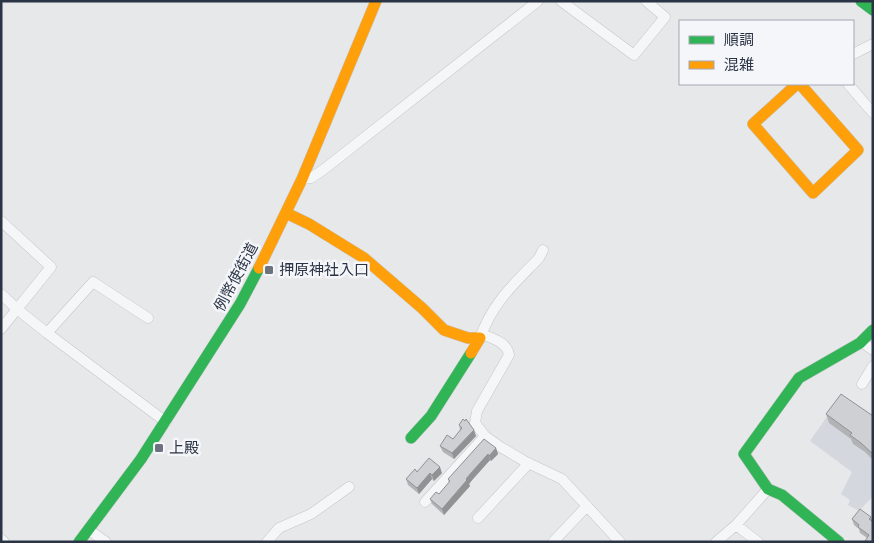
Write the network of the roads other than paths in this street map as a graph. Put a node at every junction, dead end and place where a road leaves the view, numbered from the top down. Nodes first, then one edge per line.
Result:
1 (376, 1) edge
2 (538, 1) edge
3 (561, 1) edge
4 (646, 1) edge
5 (861, 1) edge
6 (873, 10) edge
7 (873, 44) edge
8 (854, 54) edge
9 (797, 85) edge
10 (799, 85) edge
11 (849, 85) edge
12 (873, 113) edge
13 (302, 179) junction
14 (286, 213) junction
15 (1, 221) edge
16 (543, 250) dead end
17 (1, 294) edge
18 (17, 309) junction
19 (148, 318) dead end
20 (1, 329) edge
21 (873, 330) edge
22 (47, 333) junction
23 (481, 336) junction
24 (862, 342) junction
25 (873, 350) edge
26 (873, 366) edge
27 (862, 384) dead end
28 (166, 422) junction
29 (485, 436) junction
30 (411, 438) dead end
31 (529, 463) junction
32 (349, 487) dead end
33 (768, 489) junction
34 (425, 502) dead end
35 (587, 506) junction
36 (478, 518) dead end
37 (736, 524) junction
38 (90, 530) junction
39 (1, 539) edge
40 (4, 542) edge
41 (79, 542) edge
42 (106, 542) edge
43 (267, 542) edge
44 (553, 542) edge
45 (620, 542) edge
46 (716, 542) edge
47 (758, 542) edge
48 (839, 542) edge

1 - 13 main road, 例幣使街道
2 - 13 street
3 - 4 street
5 - 6 main road
7 - 8 street
9 - 10 main road
11 - 12 street
13 - 14 main road, 例幣使街道
14 - 23 main road
14 - 28 main road, 例幣使街道
15 - 18 street
16 - 23 street
17 - 18 street
18 - 20 street
18 - 22 street
19 - 22 street
21 - 24 main road
22 - 28 street
23 - 29 street
23 - 30 main road
24 - 25 street
24 - 33 main road
26 - 27 street
28 - 38 main road, 例幣使街道
29 - 31 street
29 - 34 street
31 - 35 street
31 - 36 street
32 - 43 street
33 - 37 street
33 - 48 main road
35 - 44 street
35 - 45 street
37 - 46 street
37 - 47 street
38 - 41 main road, 例幣使街道
38 - 42 street
39 - 40 street

